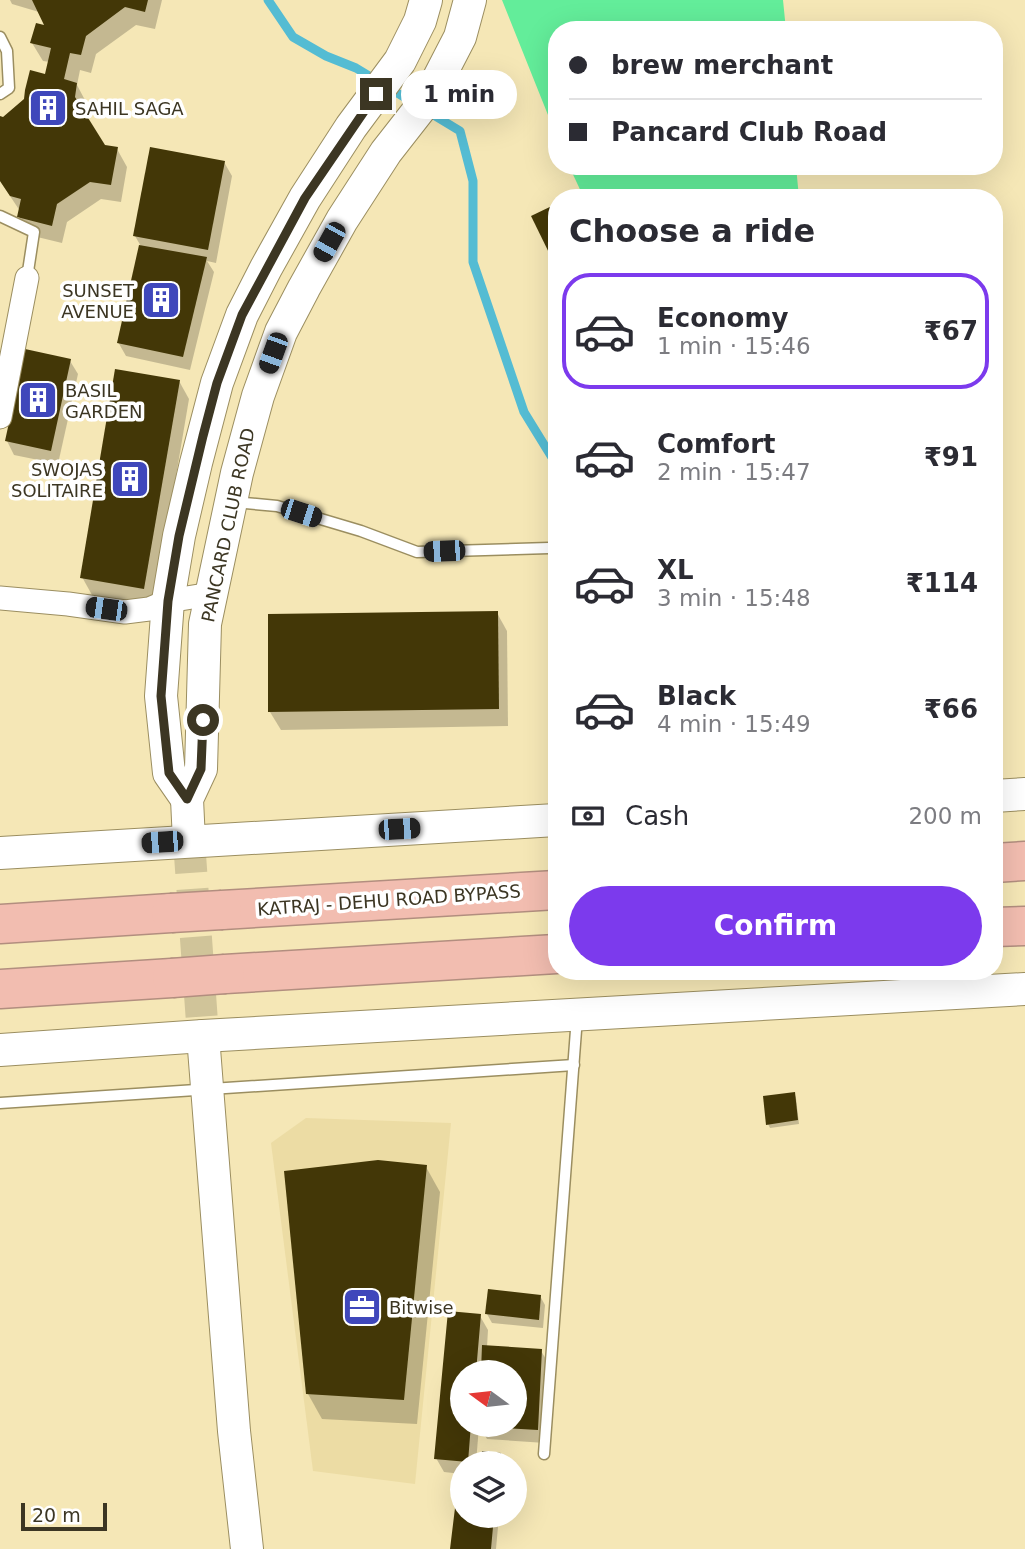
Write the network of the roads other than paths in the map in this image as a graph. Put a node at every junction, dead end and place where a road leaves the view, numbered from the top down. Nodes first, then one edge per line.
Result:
1 (426, 0) edge
2 (470, 0) edge
3 (0, 37) edge
4 (383, 84) junction
5 (0, 94) edge
6 (420, 109) junction
7 (0, 216) edge
8 (27, 278) joint
9 (0, 418) edge
10 (231, 502) junction
11 (548, 548) edge
12 (211, 594) junction
13 (0, 598) edge
14 (168, 601) junction
15 (1025, 794) edge
16 (1003, 795) edge
17 (187, 799) junction
18 (548, 820) edge
19 (189, 841) junction
20 (0, 853) edge
21 (1025, 861) edge
22 (1003, 862) edge
23 (548, 890) edge
24 (0, 924) edge
25 (1025, 926) edge
26 (1003, 927) edge
27 (548, 954) edge
28 (0, 989) edge
29 (1025, 989) edge
30 (577, 1014) junction
31 (203, 1036) junction
32 (0, 1050) edge
33 (574, 1065) junction
34 (207, 1089) junction
35 (0, 1103) edge
36 (544, 1454) dead end
37 (247, 1549) edge

1 - 4 street
2 - 6 street, PANCARD CLUB ROAD
3 - 5 lane
4 - 6 street
4 - 14 street
6 - 10 street, PANCARD CLUB ROAD
7 - 8 lane
8 - 9 street
10 - 11 lane
10 - 12 street, PANCARD CLUB ROAD
12 - 14 street
12 - 17 street, PANCARD CLUB ROAD
13 - 14 street
14 - 17 street
15 - 16 street
17 - 19 street
18 - 19 street
19 - 20 street
21 - 22 highway
23 - 24 highway, KATRAJ - DEHU ROAD BYPASS, bridge
25 - 26 highway
27 - 28 highway, bridge
29 - 30 street
30 - 31 street
30 - 33 lane
31 - 32 street
31 - 34 street
33 - 34 lane
33 - 36 lane
34 - 35 lane
34 - 37 street

